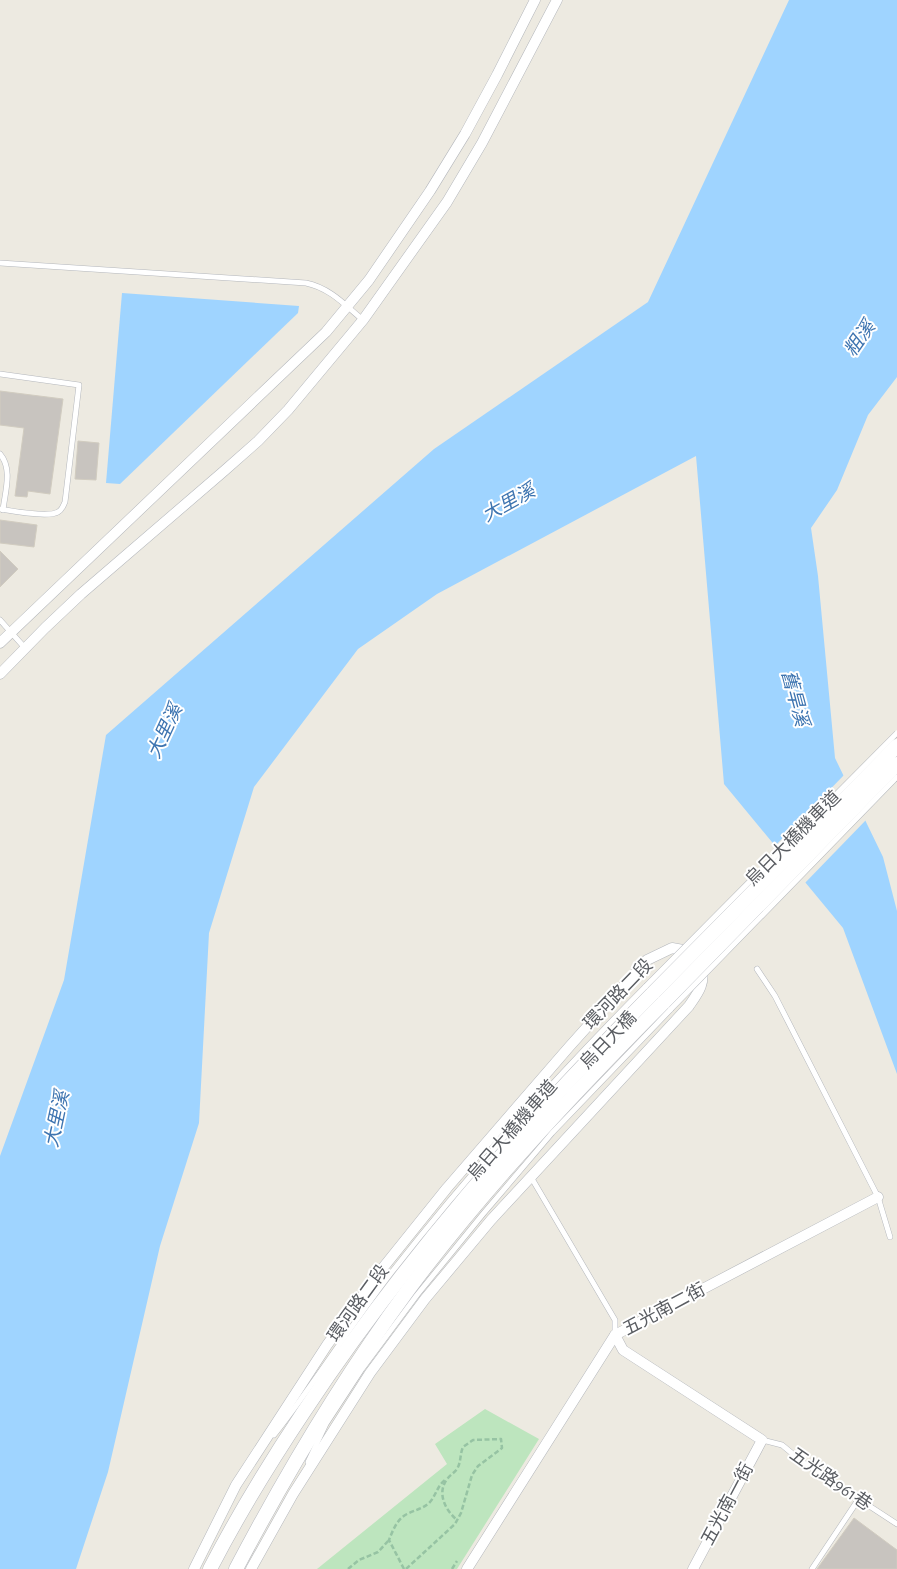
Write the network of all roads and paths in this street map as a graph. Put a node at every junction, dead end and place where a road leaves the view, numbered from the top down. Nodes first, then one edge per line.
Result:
1 (535, 0) edge
2 (557, 0) edge
3 (0, 264) edge
4 (347, 306) junction
5 (362, 320) junction
6 (0, 374) edge
7 (0, 454) edge
8 (2, 510) edge
9 (0, 620) edge
10 (11, 632) junction
11 (0, 643) edge
12 (26, 648) junction
13 (0, 674) edge
14 (897, 733) edge
15 (897, 746) edge
16 (897, 764) edge
17 (897, 777) edge
18 (757, 969) dead end
19 (590, 1067) junction
20 (531, 1177) junction
21 (878, 1197) junction
22 (890, 1237) dead end
23 (615, 1334) junction
24 (342, 1355) joint
25 (355, 1364) joint
26 (762, 1440) junction
27 (245, 1471) junction
28 (447, 1479) junction
29 (293, 1494) junction
30 (858, 1500) junction
31 (457, 1520) junction
32 (897, 1524) edge
33 (389, 1540) junction
34 (194, 1569) edge
35 (210, 1569) edge
36 (236, 1569) edge
37 (252, 1569) edge
38 (348, 1569) edge
39 (405, 1569) edge
40 (467, 1569) edge
41 (692, 1569) edge
42 (812, 1569) edge

1 - 4 street
2 - 5 street
3 - 4 lane
4 - 5 lane
4 - 10 street
5 - 12 street
6 - 8 lane
7 - 8 lane
9 - 10 lane
10 - 11 street
10 - 12 lane
12 - 13 street
14 - 19 lane, 烏日大橋機車道, bridge
15 - 19 street, 烏日大橋, bridge
16 - 19 street, 烏日大橋, bridge
17 - 19 lane, 烏日大橋機車道, bridge
18 - 21 lane
19 - 24 street, 烏日大橋
19 - 25 street, 烏日大橋
19 - 27 lane, 烏日大橋機車道
19 - 29 lane, 烏日大橋機車道
20 - 23 lane
20 - 27 street, 環河路二段
20 - 29 street, 環河路二段
21 - 22 lane
21 - 23 street, 五光南二街
23 - 26 street
23 - 40 street, 五光南二街
24 - 35 street, 環河路二段
25 - 36 street, 環河路二段
26 - 30 lane, 五光路961巷
26 - 41 street, 五光南一街
27 - 34 street, 環河路二段
28 - 31 path
28 - 31 path
28 - 33 path
29 - 37 street, 環河路二段
30 - 32 lane, 五光路961巷
30 - 42 lane
31 - 39 path
33 - 38 path
33 - 39 path

